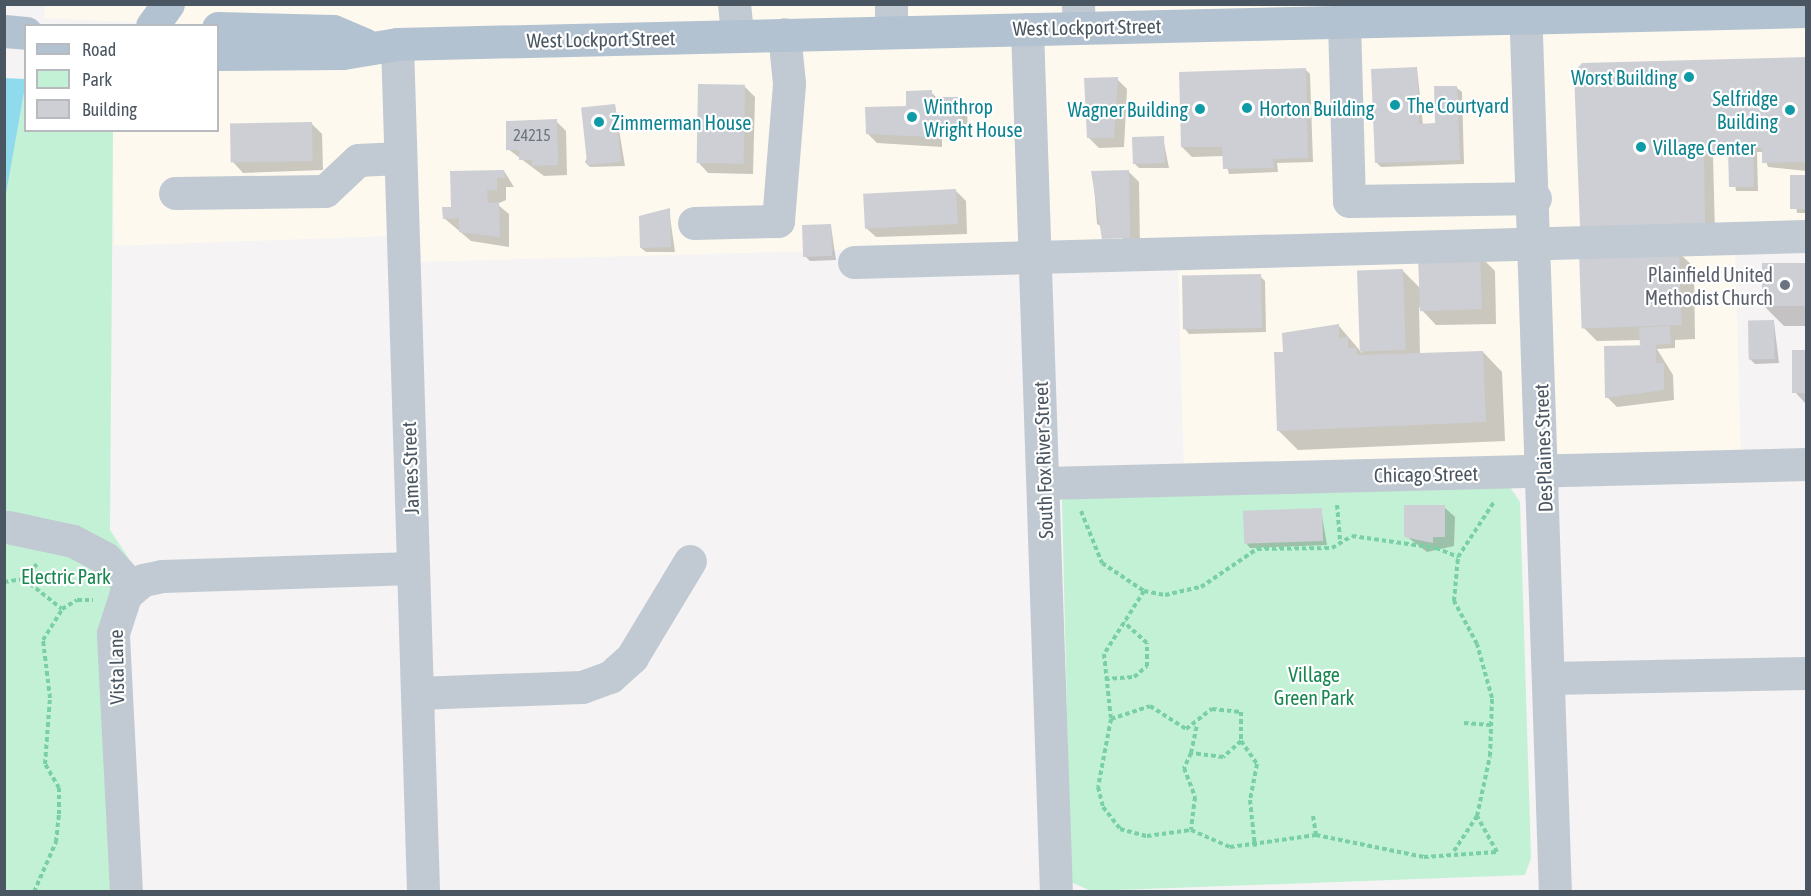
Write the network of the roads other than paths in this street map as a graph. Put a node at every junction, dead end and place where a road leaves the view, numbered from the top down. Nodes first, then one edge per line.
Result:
1 (168, 4) edge
2 (1526, 11) edge
3 (1806, 11) edge
4 (1220, 15) edge
5 (1078, 16) edge
6 (891, 18) edge
7 (735, 20) edge
8 (1344, 22) junction
9 (153, 24) edge
10 (219, 28) edge
11 (1027, 29) junction
12 (4, 31) edge
13 (24, 33) edge
14 (784, 34) junction
15 (383, 45) junction
16 (219, 54) edge
17 (399, 158) junction
18 (175, 193) dead end
19 (1534, 198) junction
20 (694, 223) dead end
21 (1806, 236) edge
22 (1536, 242) junction
23 (1036, 257) junction
24 (854, 262) dead end
25 (1806, 464) edge
26 (1544, 472) junction
27 (1045, 483) junction
28 (8, 526) dead end
29 (690, 561) dead end
30 (413, 568) junction
31 (127, 596) junction
32 (1806, 673) edge
33 (1549, 678) junction
34 (417, 693) junction
35 (126, 891) edge
36 (423, 891) edge
37 (1056, 891) edge
38 (1555, 891) edge

1 - 9 main road
2 - 3 main road, West Lockport Street
2 - 8 main road, West Lockport Street
2 - 19 street, DesPlaines Street
4 - 5 main road, West Lockport Street
4 - 8 main road, West Lockport Street
5 - 11 main road, West Lockport Street
6 - 11 main road, West Lockport Street
6 - 14 main road, West Lockport Street
7 - 14 main road, West Lockport Street
7 - 15 main road, West Lockport Street
8 - 19 street
10 - 15 main road, West Lockport Street
11 - 23 street, South Fox River Street
12 - 13 main road
14 - 20 street
15 - 16 main road, West Lockport Street
15 - 17 street, James Street
17 - 18 street
17 - 30 street, James Street
19 - 22 street, DesPlaines Street
21 - 22 street
22 - 23 street
22 - 26 street, DesPlaines Street
23 - 24 street
23 - 27 street, South Fox River Street
25 - 26 street, Chicago Street
26 - 27 street, Chicago Street
26 - 33 street, DesPlaines Street
27 - 37 street, South Fox River Street
28 - 31 street
29 - 34 street
30 - 31 street
30 - 34 street, James Street
31 - 35 street, Vista Lane
32 - 33 street
33 - 38 street, DesPlaines Street
34 - 36 street, James Street

